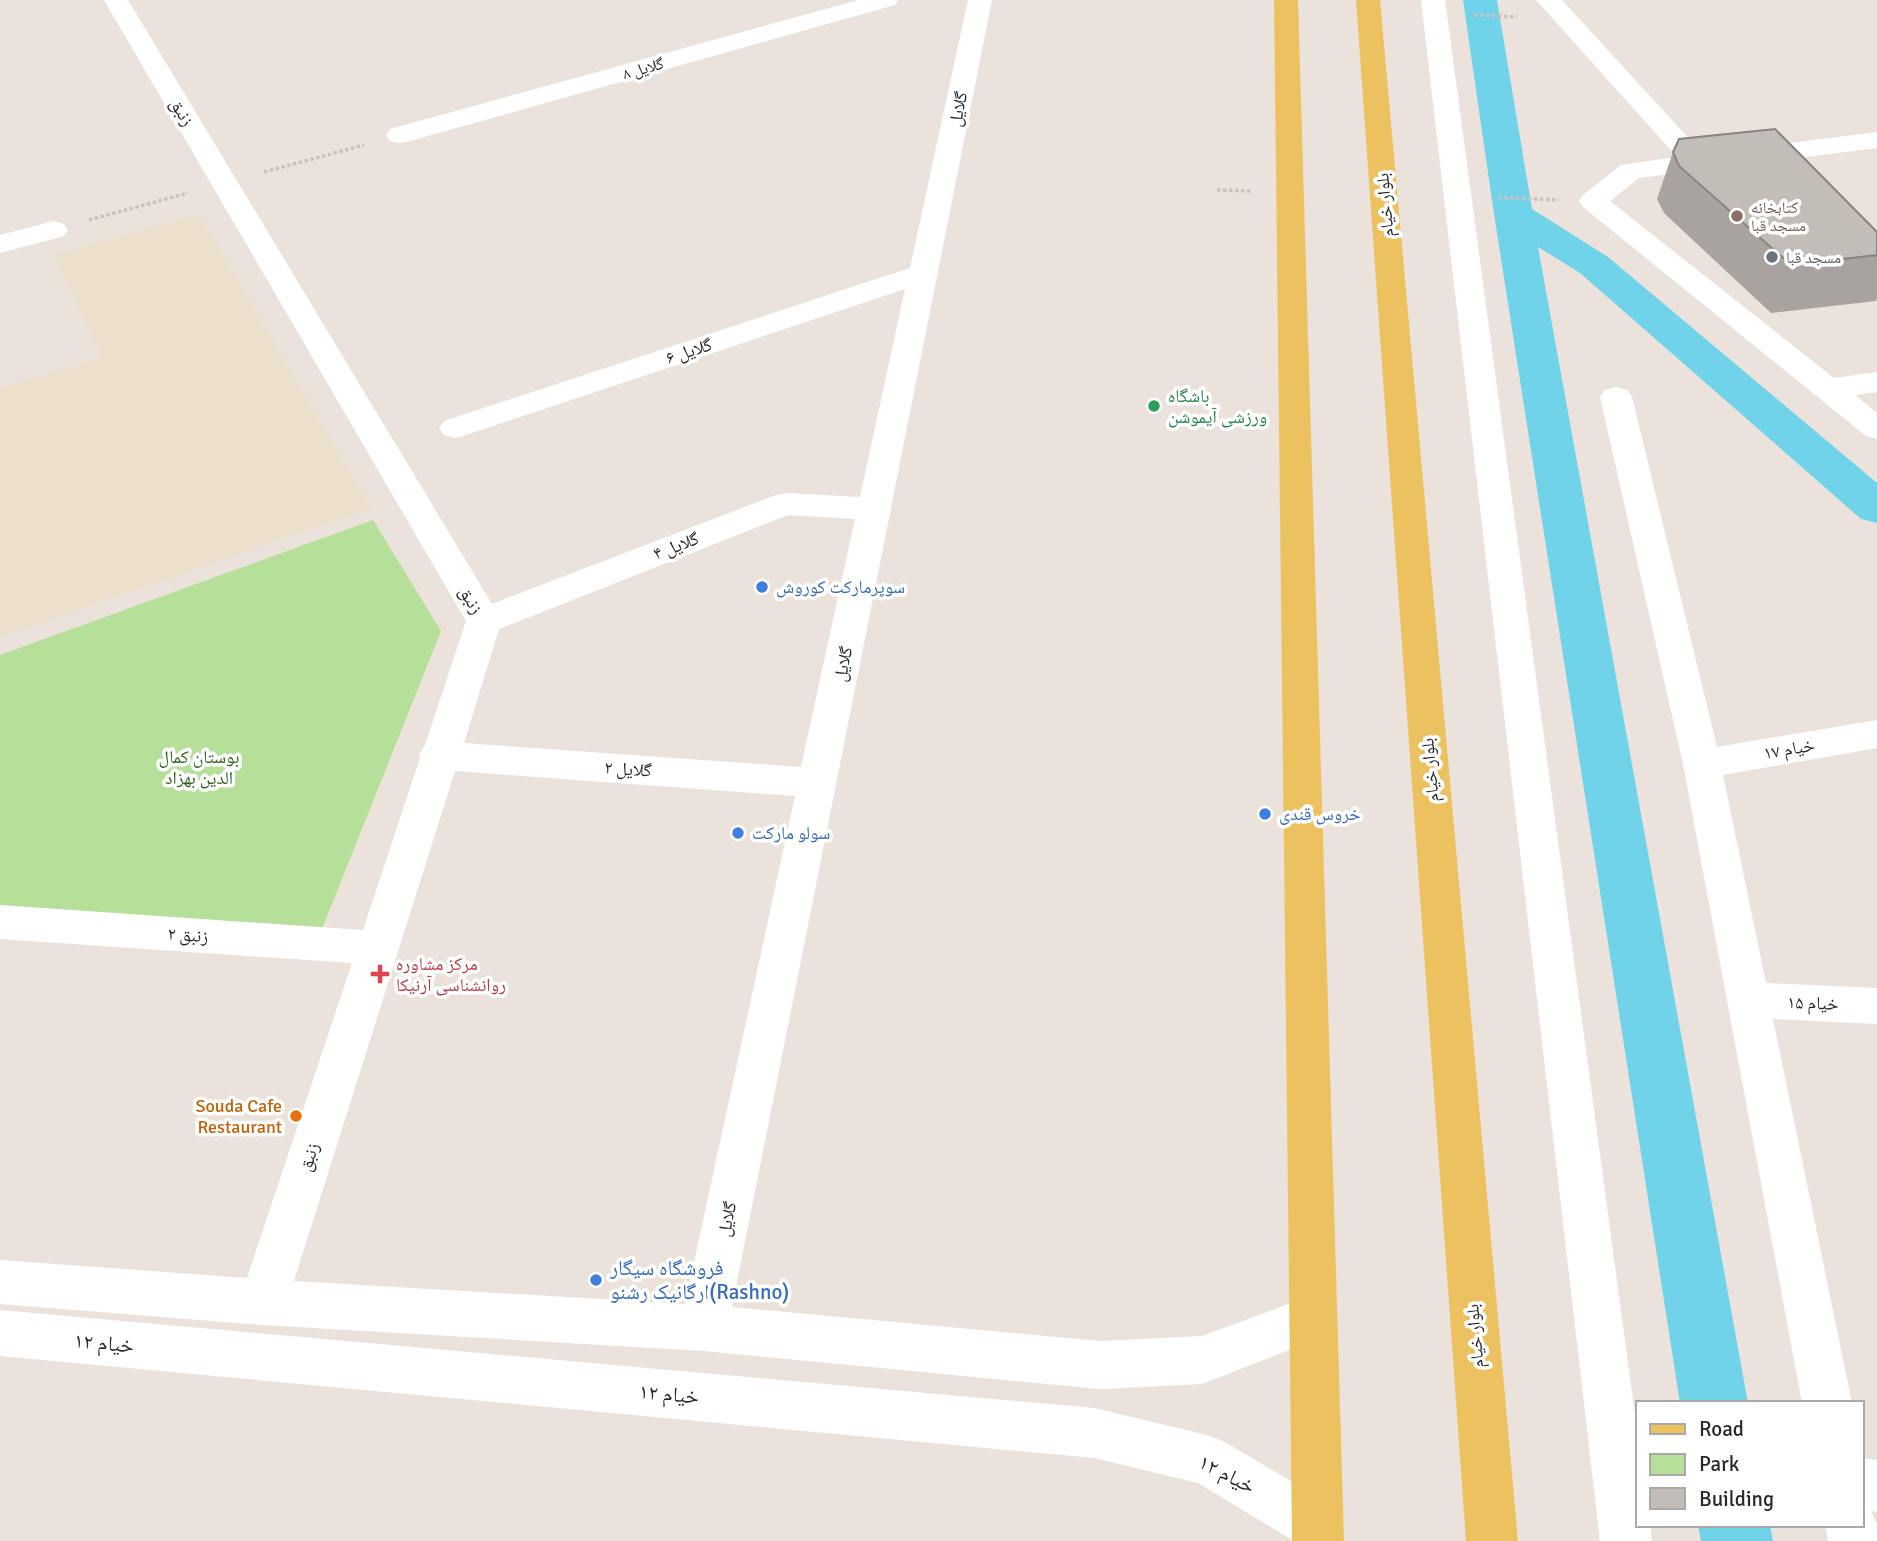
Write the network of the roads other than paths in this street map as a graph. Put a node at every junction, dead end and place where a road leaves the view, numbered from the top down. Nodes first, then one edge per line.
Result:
1 (116, 0) edge
2 (886, 0) edge
3 (980, 0) edge
4 (1286, 0) edge
5 (1368, 0) edge
6 (1548, 0) edge
7 (1434, 6) edge
8 (400, 135) dead end
9 (1877, 140) edge
10 (1697, 163) junction
11 (54, 230) dead end
12 (0, 244) edge
13 (924, 272) junction
14 (1877, 382) edge
15 (1829, 389) junction
16 (1616, 397) dead end
17 (455, 428) dead end
18 (1877, 429) edge
19 (875, 509) junction
20 (484, 621) junction
21 (1877, 734) edge
22 (438, 755) junction
23 (1702, 764) junction
24 (818, 783) junction
25 (0, 922) edge
26 (377, 948) junction
27 (1748, 1000) junction
28 (1877, 1006) edge
29 (0, 1282) edge
30 (263, 1301) junction
31 (1313, 1318) junction
32 (704, 1328) junction
33 (0, 1333) edge
34 (1827, 1401) edge
35 (1318, 1533) edge
36 (1492, 1541) edge
37 (1626, 1541) edge

1 - 20 street, زنبق
2 - 8 street, گلایل ۸
3 - 13 street, گلایل
4 - 31 main road
5 - 36 main road, بلوار خیام
6 - 10 street
7 - 37 street
9 - 10 street
10 - 15 street
11 - 12 street
13 - 17 street, گلایل ۶
13 - 19 street, گلایل
14 - 15 street
15 - 18 street
16 - 23 street
19 - 20 street, گلایل ۴
19 - 24 street, گلایل
20 - 22 street, زنبق
21 - 23 street, خیام ۱۷
22 - 24 street, گلایل ۲
22 - 26 street, زنبق
23 - 27 street
24 - 32 street, گلایل
25 - 26 street, زنبق ۲
26 - 30 street, زنبق
27 - 28 street, خیام ۱۵
27 - 34 street
29 - 30 street
30 - 32 street
31 - 32 street
31 - 35 main road
33 - 35 street, خیام ۱۲

